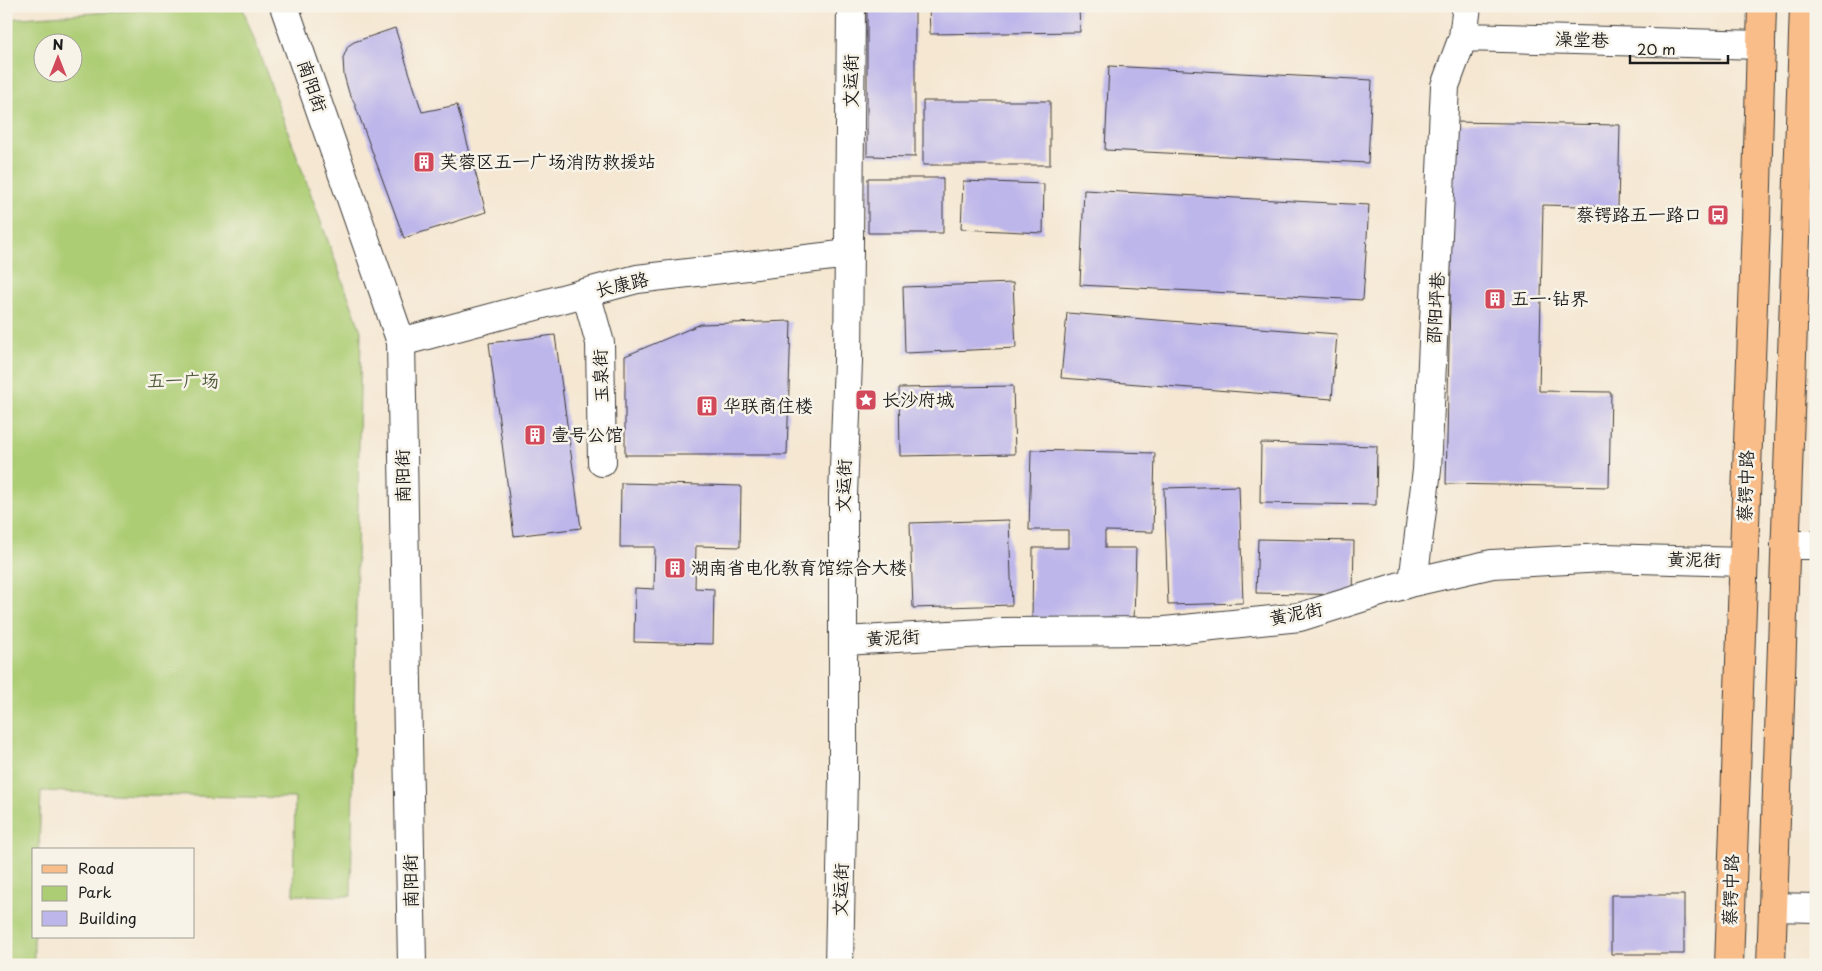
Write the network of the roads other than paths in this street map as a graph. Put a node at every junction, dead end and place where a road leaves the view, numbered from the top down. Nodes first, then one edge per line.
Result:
1 (284, 6) edge
2 (851, 6) edge
3 (1467, 6) edge
4 (1762, 6) edge
5 (1804, 6) edge
6 (1464, 37) junction
7 (1761, 45) junction
8 (849, 254) junction
9 (586, 293) junction
10 (401, 342) junction
11 (602, 462) dead end
12 (1785, 545) junction
13 (1816, 545) edge
14 (1743, 562) junction
15 (1412, 582) junction
16 (844, 641) junction
17 (1773, 907) junction
18 (1816, 908) edge
19 (412, 965) edge
20 (839, 965) edge
21 (1729, 965) edge
22 (1771, 965) edge

1 - 10 street, 南阳街
2 - 8 street, 文运街
3 - 6 street, 邵阳坪巷
4 - 7 main road, 蔡锷中路
5 - 12 main road
6 - 7 street, 澡堂巷
6 - 15 street, 邵阳坪巷
7 - 14 main road, 蔡锷中路
8 - 9 street, 长康路
8 - 16 street, 文运街
9 - 10 street, 长康路
9 - 11 street, 玉泉街
10 - 19 street, 南阳街
12 - 13 street
12 - 17 main road
14 - 15 street, 黄泥街
14 - 21 main road, 蔡锷中路
15 - 16 street, 黄泥街
16 - 20 street, 文运街
17 - 18 street
17 - 22 main road

